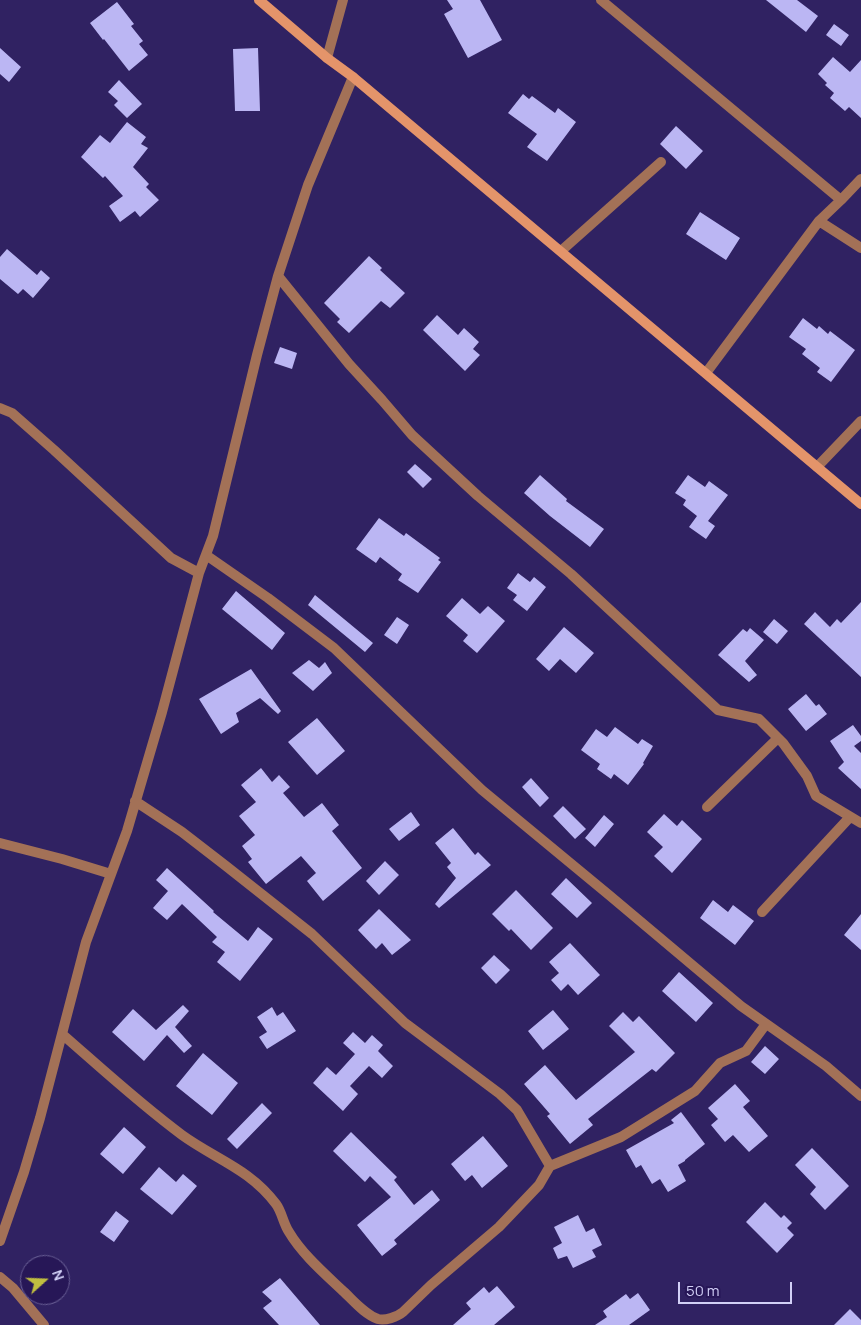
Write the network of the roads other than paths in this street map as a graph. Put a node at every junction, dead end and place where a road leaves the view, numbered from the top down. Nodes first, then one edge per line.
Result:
1 (259, 0) edge
2 (343, 0) edge
3 (601, 0) edge
4 (327, 58) junction
5 (353, 77) junction
6 (662, 162) dead end
7 (861, 179) edge
8 (841, 200) junction
9 (819, 221) junction
10 (861, 248) edge
11 (561, 252) junction
12 (278, 276) junction
13 (706, 373) junction
14 (0, 408) edge
15 (861, 421) edge
16 (817, 467) junction
17 (861, 504) edge
18 (206, 556) junction
19 (199, 573) junction
20 (778, 738) junction
21 (136, 801) junction
22 (707, 807) dead end
23 (850, 817) junction
24 (861, 823) edge
25 (0, 843) edge
26 (111, 874) junction
27 (762, 912) dead end
28 (766, 1024) junction
29 (62, 1034) junction
30 (861, 1096) edge
31 (550, 1166) junction
32 (0, 1241) edge
33 (0, 1277) edge
34 (44, 1325) edge

1 - 4 street
2 - 4 street
3 - 8 street
4 - 5 street
5 - 11 street
5 - 12 street
6 - 11 street
7 - 8 street
8 - 9 street
9 - 10 street
9 - 13 street
11 - 13 street
12 - 18 street
12 - 20 street
13 - 16 street
14 - 19 street
15 - 16 street
16 - 17 street
18 - 19 street
18 - 28 street
19 - 21 street
20 - 22 street
20 - 23 street
21 - 26 street
21 - 31 street
23 - 24 street
23 - 27 street
25 - 26 street
26 - 29 street
28 - 30 street
28 - 31 street
29 - 31 street
29 - 32 street
33 - 34 street

